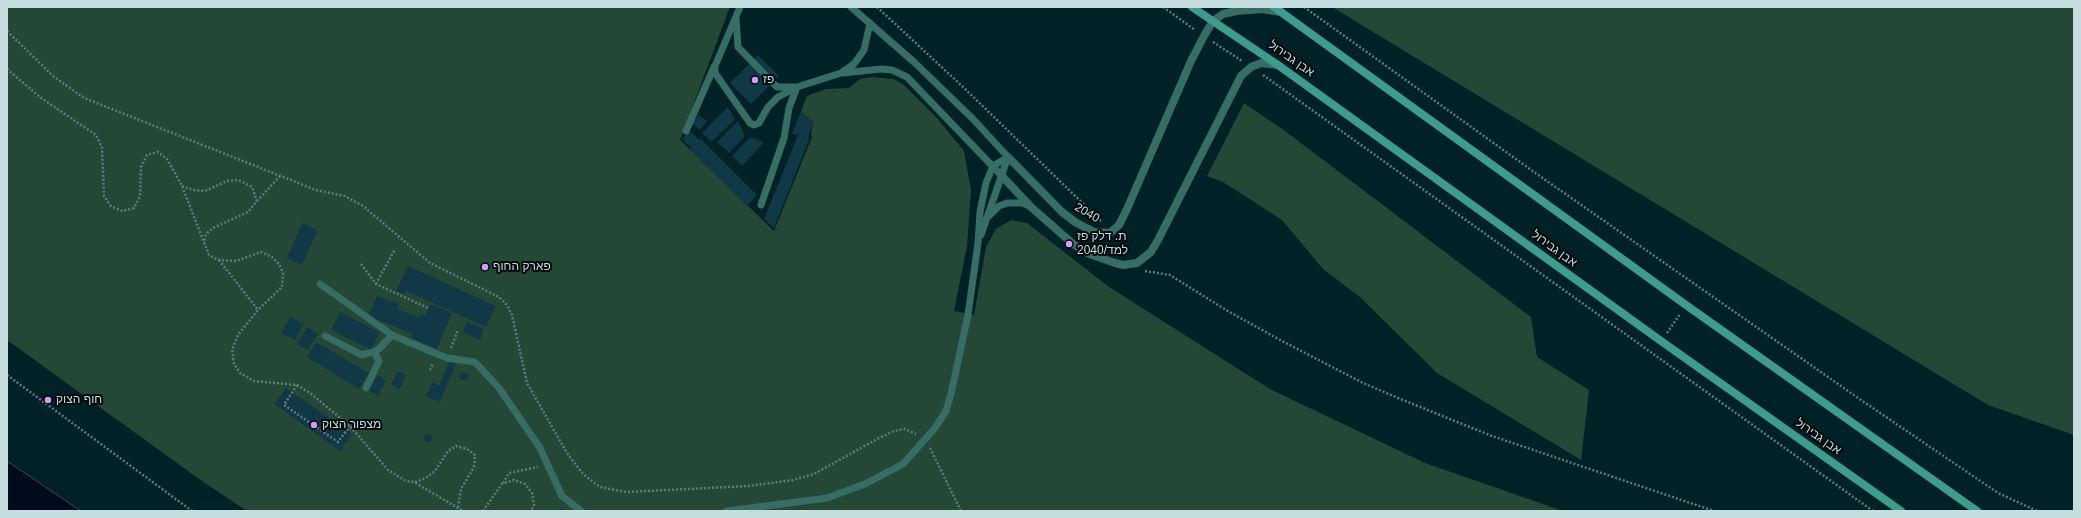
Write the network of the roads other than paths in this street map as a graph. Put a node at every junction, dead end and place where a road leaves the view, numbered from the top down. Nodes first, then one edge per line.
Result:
1 (740, 7) edge
2 (851, 7) edge
3 (1192, 7) edge
4 (1274, 7) edge
5 (1282, 13) junction
6 (736, 16) junction
7 (1213, 21) junction
8 (870, 23) junction
9 (1278, 65) junction
10 (715, 66) junction
11 (841, 73) junction
12 (797, 87) junction
13 (686, 131) dead end
14 (1008, 157) junction
15 (993, 166) junction
16 (1001, 175) junction
17 (761, 205) dead end
18 (1031, 207) junction
19 (985, 223) junction
20 (978, 243) junction
21 (320, 284) dead end
22 (392, 335) junction
23 (325, 336) dead end
24 (374, 352) junction
25 (366, 388) dead end
26 (581, 511) edge
27 (727, 511) edge
28 (1902, 511) edge
29 (1977, 511) edge

1 - 6 lane
2 - 8 lane, 2040
3 - 7 street, אבן גבירול
4 - 5 street
5 - 7 street
5 - 29 street
6 - 10 lane
6 - 12 lane
7 - 9 street, אבן גבירול
7 - 14 street, 2040
8 - 11 lane
8 - 14 lane, 2040
9 - 18 street
9 - 28 street, אבן גבירול
10 - 12 lane
10 - 13 lane
11 - 12 lane
11 - 15 lane
12 - 17 lane
14 - 15 lane
14 - 16 lane
15 - 16 lane
15 - 20 lane
16 - 18 street
16 - 19 lane
18 - 19 lane
19 - 20 lane
20 - 27 lane
21 - 22 lane
22 - 24 lane
22 - 26 lane
23 - 24 lane
24 - 25 lane

